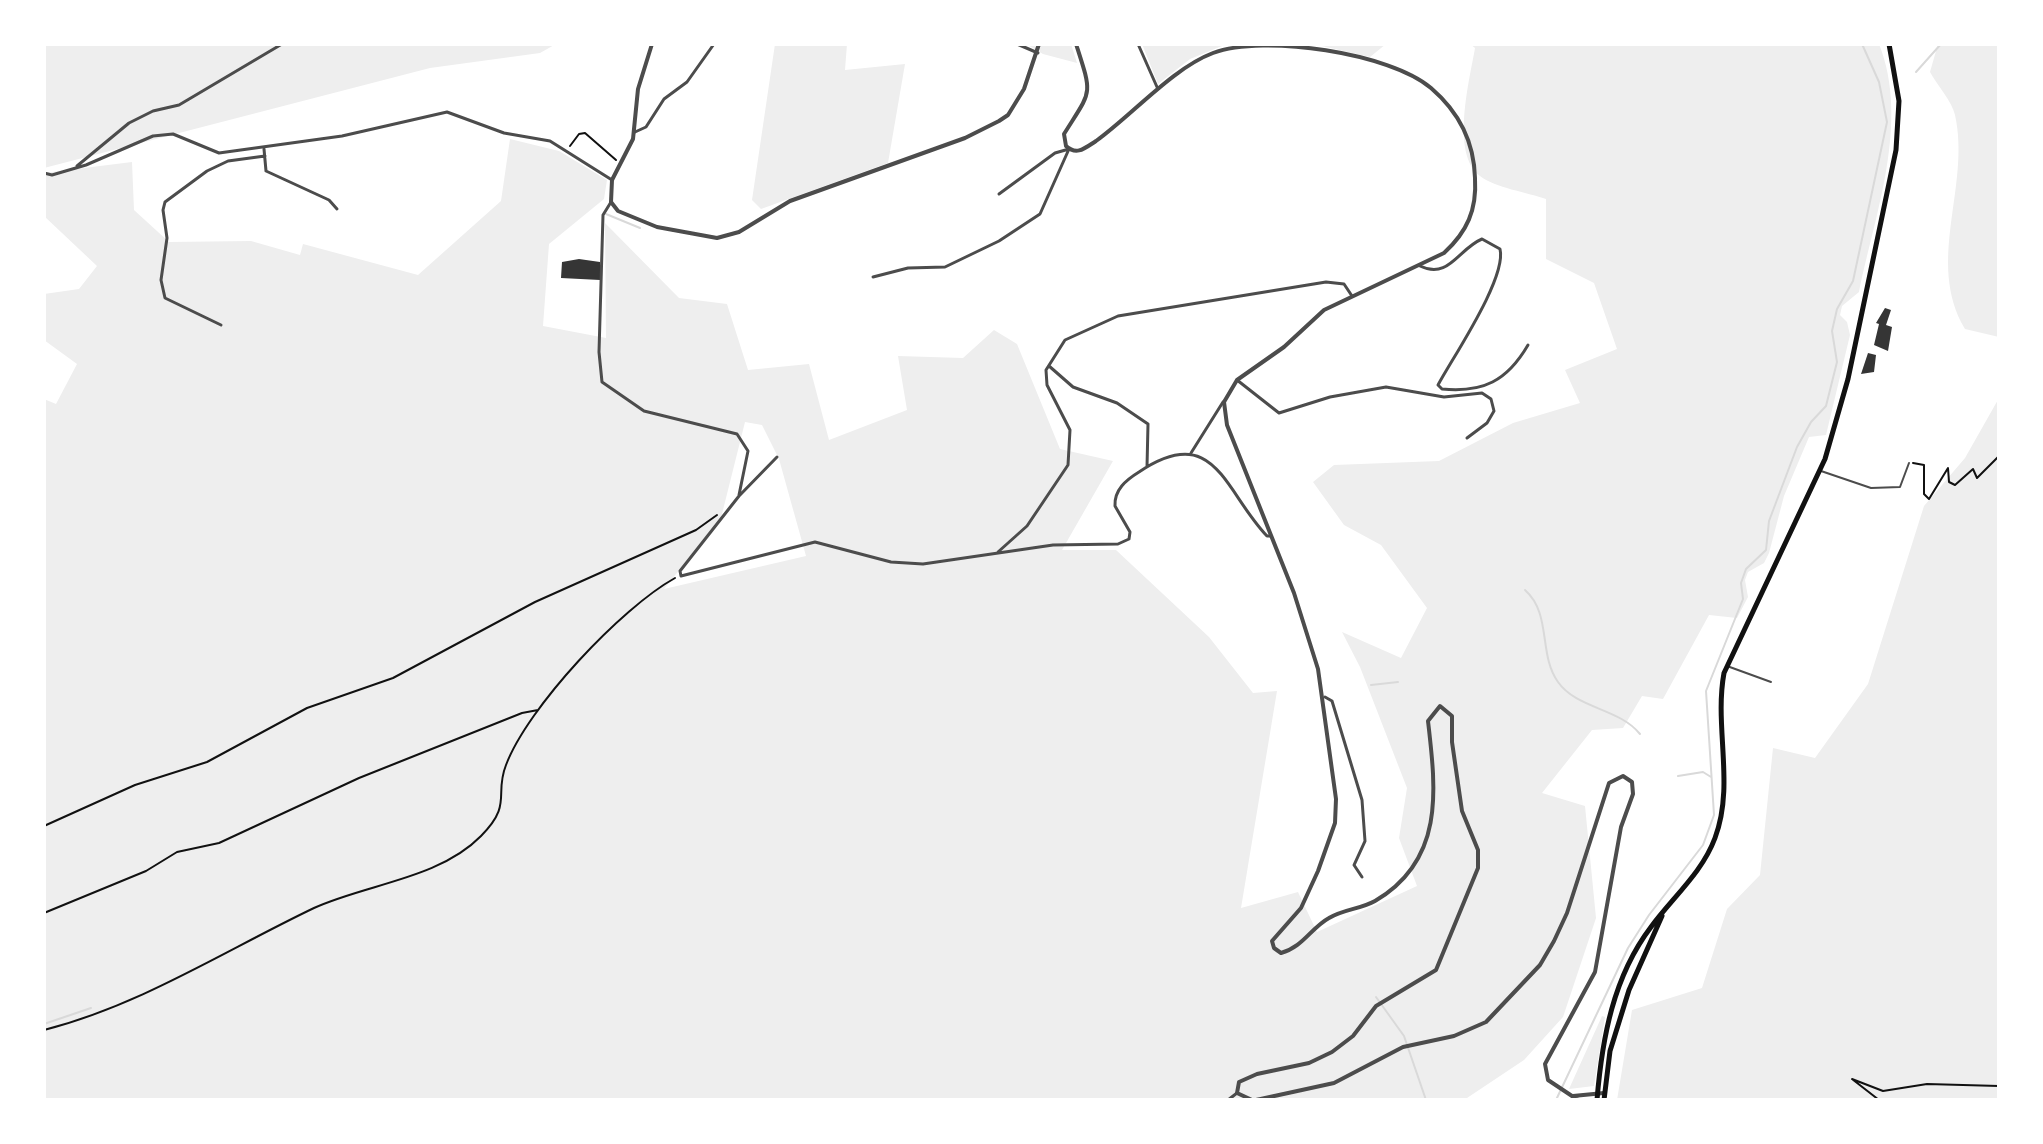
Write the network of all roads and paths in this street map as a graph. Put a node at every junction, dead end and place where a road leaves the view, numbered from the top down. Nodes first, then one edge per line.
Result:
1 (282, 44) edge
2 (652, 44) edge
3 (714, 44) edge
4 (1017, 44) edge
5 (1039, 44) edge
6 (1076, 44) edge
7 (1138, 44) edge
8 (1889, 44) edge
9 (1038, 53) junction
10 (1159, 91) junction
11 (634, 132) junction
12 (264, 148) junction
13 (1069, 149) junction
14 (565, 151) junction
15 (265, 156) junction
16 (620, 163) junction
17 (77, 166) junction
18 (44, 173) edge
19 (612, 180) junction
20 (999, 194) dead end
21 (611, 202) junction
22 (337, 209) dead end
23 (1420, 266) junction
24 (873, 277) dead end
25 (1352, 296) junction
26 (221, 325) dead end
27 (1528, 345) dead end
28 (1050, 362) junction
29 (1237, 380) junction
30 (1224, 402) junction
31 (1467, 438) dead end
32 (1191, 453) junction
33 (1999, 456) edge
34 (777, 457) dead end
35 (1909, 463) joint
36 (1147, 467) junction
37 (1820, 471) junction
38 (739, 496) junction
39 (722, 511) dead end
40 (1272, 536) junction
41 (997, 553) junction
42 (680, 576) junction
43 (1727, 665) junction
44 (1771, 682) dead end
45 (1325, 697) junction
46 (539, 710) junction
47 (44, 826) edge
48 (1362, 877) dead end
49 (44, 913) edge
50 (1663, 915) junction
51 (44, 1030) edge
52 (1999, 1086) edge
53 (1237, 1093) junction
54 (1601, 1097) edge
55 (1569, 1098) edge
56 (1228, 1100) edge
57 (1254, 1100) edge
58 (1578, 1100) edge
59 (1879, 1100) edge

1 - 17 street
2 - 11 street
3 - 11 street
4 - 9 street
5 - 9 street
6 - 13 street
7 - 10 street
8 - 37 main road
9 - 21 street
10 - 13 street
10 - 23 street
11 - 16 street
12 - 14 street
12 - 15 street
12 - 17 street
13 - 20 street
13 - 24 street
14 - 16 path
14 - 19 street
15 - 22 street
15 - 26 street
16 - 19 street
17 - 18 street
19 - 21 street
21 - 38 street
23 - 25 street
23 - 27 street
25 - 28 street
25 - 29 street
28 - 36 street
28 - 41 street
29 - 30 street
29 - 31 street
30 - 32 street
30 - 40 street
32 - 36 street
32 - 40 street
33 - 35 path
34 - 38 street
35 - 37 lane
36 - 41 street
37 - 43 main road
38 - 42 street
39 - 47 path
40 - 45 street
41 - 42 street
42 - 46 path
43 - 44 lane
43 - 50 main road
45 - 48 street
45 - 53 street
46 - 49 path
46 - 51 path
50 - 54 main road
50 - 54 main road
52 - 59 path
53 - 56 street
53 - 57 street
54 - 55 street
55 - 57 street
55 - 58 street

